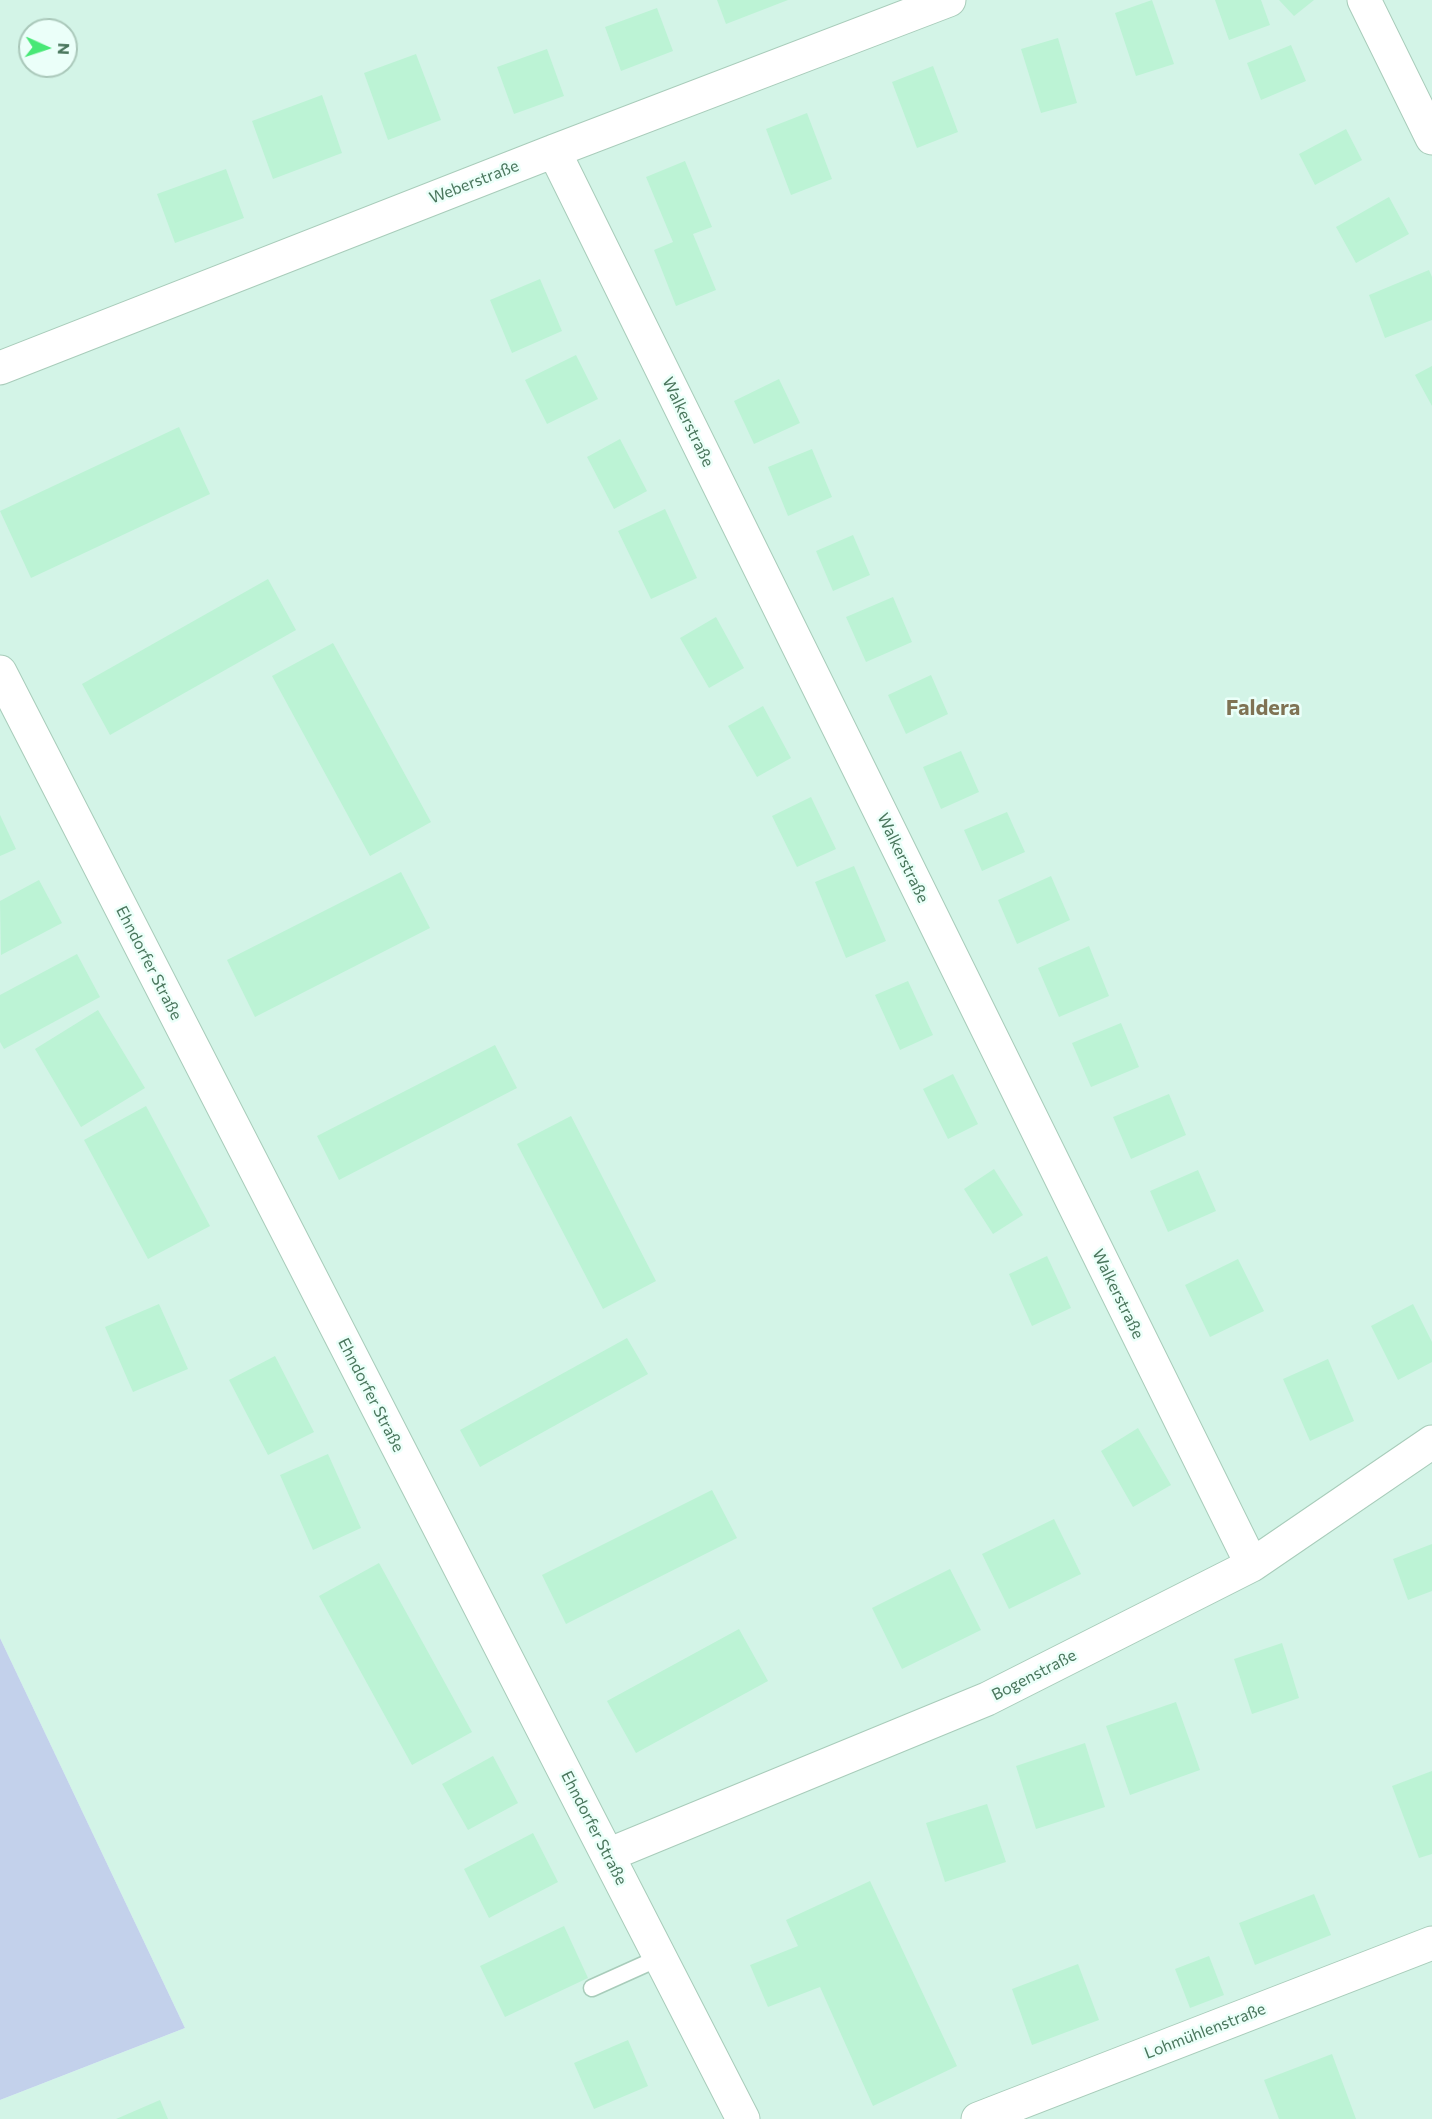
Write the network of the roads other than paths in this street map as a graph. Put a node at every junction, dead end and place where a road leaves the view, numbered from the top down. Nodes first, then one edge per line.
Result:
1 (949, 0) edge
2 (1364, 0) edge
3 (1432, 138) edge
4 (554, 151) junction
5 (0, 368) edge
6 (4, 689) edge
7 (1432, 1442) edge
8 (1252, 1565) junction
9 (608, 1855) junction
10 (1432, 1943) edge
11 (661, 1957) junction
12 (592, 1988) dead end
13 (743, 2119) edge
14 (978, 2119) edge

1 - 4 street, Weberstraße
2 - 3 street
4 - 5 street, Weberstraße
4 - 8 street, Walkerstraße
6 - 9 street, Ehndorfer Straße
7 - 8 street, Bogenstraße
8 - 9 street, Bogenstraße
9 - 11 street, Ehndorfer Straße
10 - 14 street, Lohmühlenstraße
11 - 12 lane
11 - 13 street, Ehndorfer Straße

